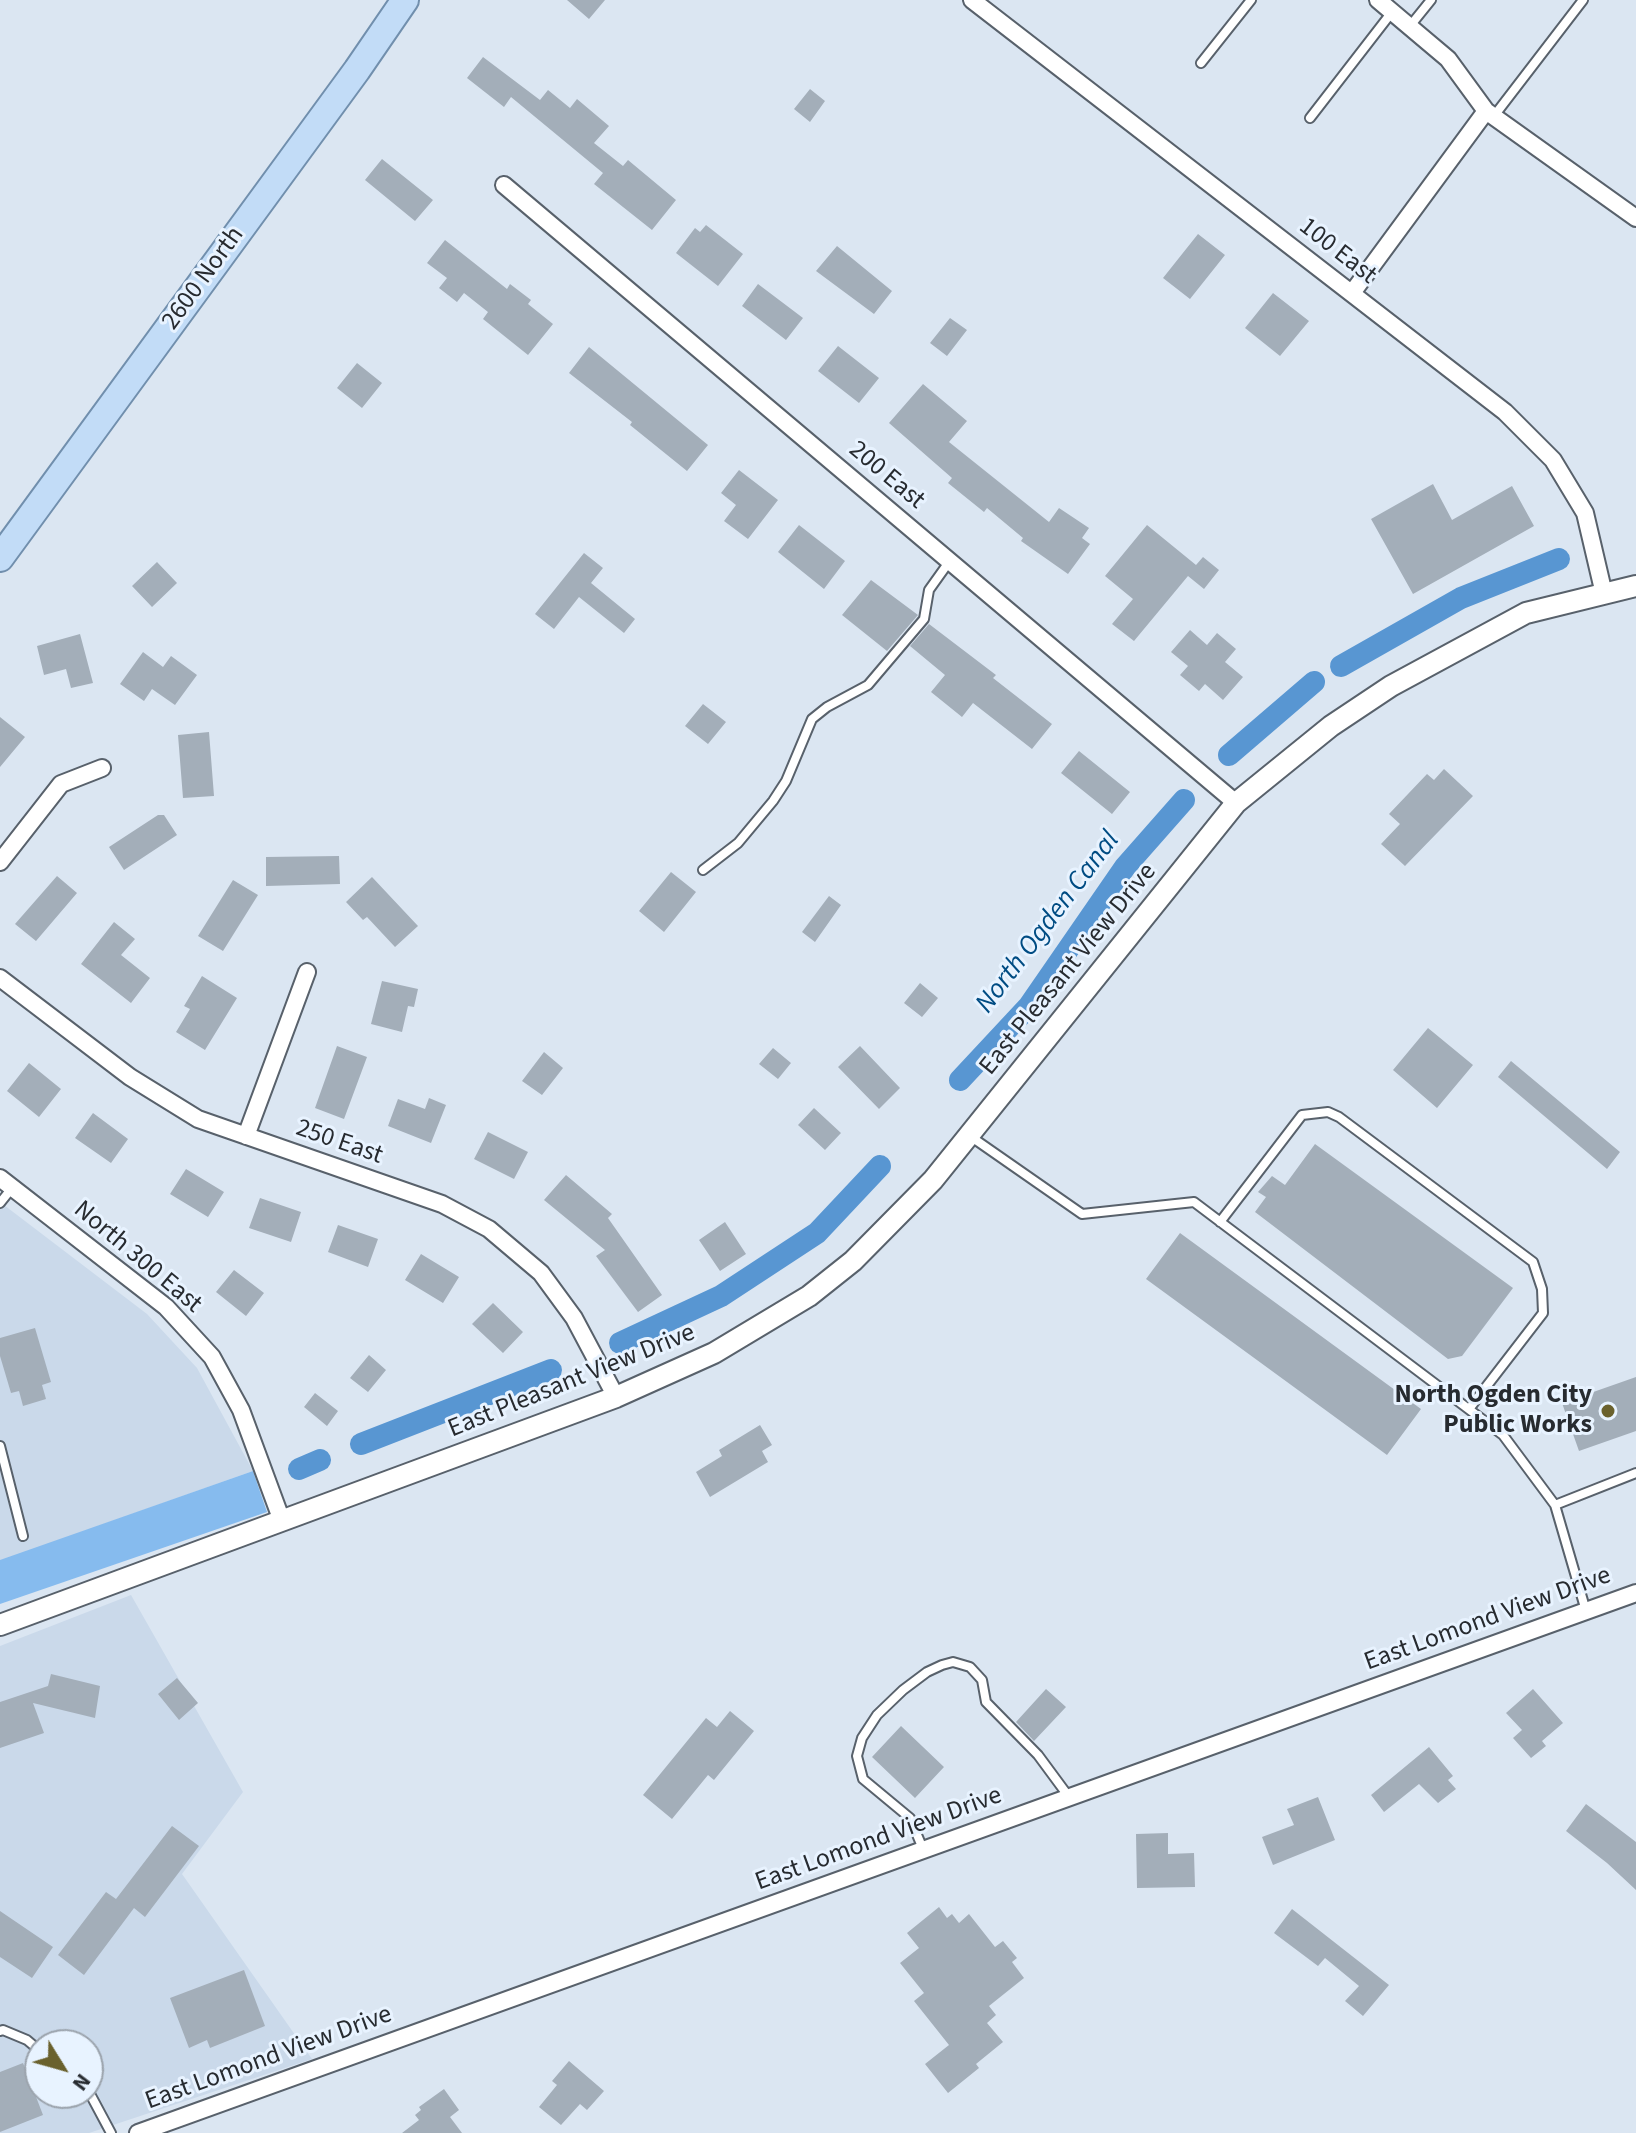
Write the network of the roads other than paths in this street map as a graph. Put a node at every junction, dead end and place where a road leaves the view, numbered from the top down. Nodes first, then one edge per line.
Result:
1 (405, 0) edge
2 (972, 0) edge
3 (1251, 0) edge
4 (1378, 0) edge
5 (1431, 0) edge
6 (1583, 0) edge
7 (1392, 12) junction
8 (1410, 27) junction
9 (1201, 63) dead end
10 (1490, 114) junction
11 (1310, 118) dead end
12 (504, 185) dead end
13 (1636, 218) edge
14 (1352, 293) junction
15 (0, 558) edge
16 (950, 561) junction
17 (1636, 586) edge
18 (1604, 594) junction
19 (102, 768) dead end
20 (1236, 803) junction
21 (0, 862) edge
22 (703, 870) dead end
23 (307, 972) dead end
24 (0, 978) edge
25 (246, 1136) junction
26 (970, 1136) junction
27 (6, 1183) edge
28 (0, 1203) edge
29 (1220, 1222) junction
30 (616, 1397) junction
31 (1469, 1409) junction
32 (0, 1446) edge
33 (1636, 1473) edge
34 (1555, 1505) junction
35 (282, 1521) junction
36 (23, 1536) dead end
37 (1636, 1593) edge
38 (1586, 1611) junction
39 (0, 1625) edge
40 (1069, 1797) junction
41 (923, 1849) junction
42 (0, 2031) edge
43 (24, 2039) edge
44 (98, 2109) edge
45 (111, 2133) edge
46 (138, 2133) edge

1 - 15 main road, 2600 North
2 - 14 street, 100 East
3 - 9 lane
4 - 7 street
5 - 8 lane
6 - 10 lane
7 - 8 street
7 - 11 lane
8 - 10 street
10 - 13 street
10 - 14 street
12 - 16 street, 200 East
14 - 18 street, 100 East
16 - 20 street, 200 East
16 - 22 lane
17 - 18 street, East Pleasant View Drive
18 - 20 street, East Pleasant View Drive
19 - 21 street
20 - 26 street, East Pleasant View Drive
23 - 25 street
24 - 25 street, 250 East
25 - 30 street, 250 East
26 - 29 lane
26 - 30 street, East Pleasant View Drive
27 - 28 lane
27 - 35 street, North 300 East
29 - 31 lane
29 - 31 lane
30 - 35 street, East Pleasant View Drive
31 - 34 lane
32 - 36 lane
33 - 34 lane
34 - 38 lane
35 - 39 street, East Pleasant View Drive
37 - 38 street, East Lomond View Drive
38 - 40 street, East Lomond View Drive
40 - 41 street, East Lomond View Drive
40 - 41 lane
41 - 46 street, East Lomond View Drive
42 - 43 lane
44 - 45 lane

